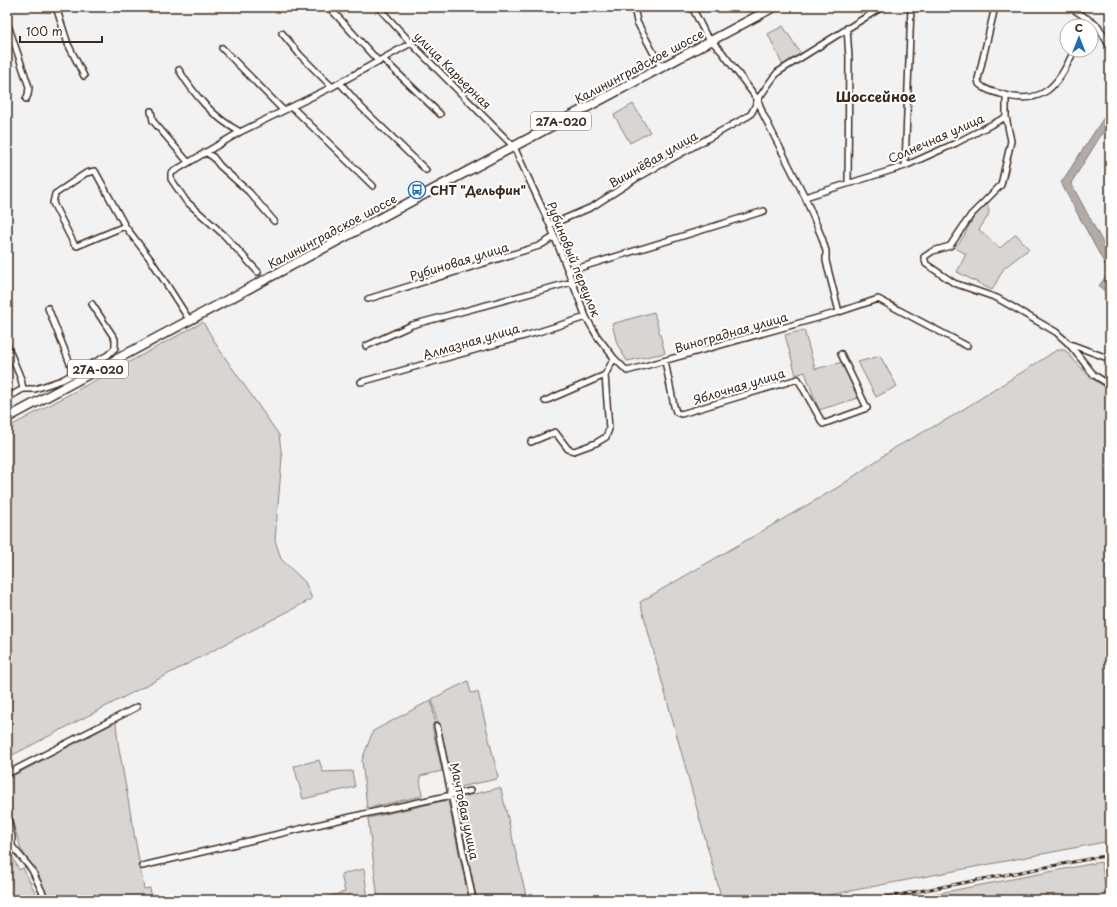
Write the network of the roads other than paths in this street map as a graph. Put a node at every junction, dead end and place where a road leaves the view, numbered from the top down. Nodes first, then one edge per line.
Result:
1 (56, 7) edge
2 (329, 7) edge
3 (378, 7) edge
4 (692, 7) edge
5 (774, 7) edge
6 (882, 7) edge
7 (911, 7) edge
8 (995, 7) edge
9 (1070, 7) edge
10 (636, 8) edge
11 (1087, 18) edge
12 (7, 22) edge
13 (847, 28) junction
14 (1099, 28) edge
15 (282, 33) dead end
16 (711, 41) junction
17 (411, 43) junction
18 (1110, 46) edge
19 (222, 48) dead end
20 (1070, 58) edge
21 (382, 61) junction
22 (661, 67) junction
23 (179, 70) dead end
24 (84, 76) dead end
25 (340, 83) junction
26 (332, 87) junction
27 (1006, 96) junction
28 (26, 99) dead end
29 (758, 100) junction
30 (292, 107) junction
31 (283, 110) junction
32 (151, 111) dead end
33 (440, 114) dead end
34 (1006, 117) junction
35 (240, 132) junction
36 (514, 147) junction
37 (205, 152) junction
38 (188, 162) junction
39 (905, 166) junction
40 (426, 170) dead end
41 (848, 184) junction
42 (373, 186) dead end
43 (805, 197) junction
44 (764, 211) dead end
45 (274, 222) dead end
46 (550, 225) junction
47 (125, 226) junction
48 (554, 237) junction
49 (569, 271) junction
50 (258, 272) dead end
51 (572, 282) junction
52 (368, 299) dead end
53 (92, 304) dead end
54 (48, 308) dead end
55 (839, 312) junction
56 (586, 317) junction
57 (190, 320) junction
58 (1069, 344) junction
59 (7, 345) edge
60 (366, 346) dead end
61 (967, 346) dead end
62 (841, 354) dead end
63 (614, 358) junction
64 (1110, 359) edge
65 (665, 361) junction
66 (627, 371) joint
67 (71, 374) junction
68 (605, 375) junction
69 (360, 382) dead end
70 (1110, 385) edge
71 (23, 389) junction
72 (7, 398) edge
73 (545, 401) dead end
74 (7, 418) edge
75 (531, 442) dead end
76 (137, 707) dead end
77 (437, 726) dead end
78 (7, 774) edge
79 (470, 791) dead end
80 (451, 795) junction
81 (7, 813) edge
82 (12, 846) junction
83 (7, 853) edge
84 (142, 866) dead end
85 (46, 900) edge
86 (473, 900) edge

1 - 24 street
2 - 21 street
3 - 17 street, улица Карьерная
4 - 16 street
5 - 16 main road, Калининградское шоссе / 27А-020
6 - 13 street, Вишнёвая улица
7 - 39 street
8 - 27 street
9 - 11 street
10 - 22 street
12 - 28 street
13 - 29 street, Вишнёвая улица
13 - 41 street
14 - 18 street
15 - 26 street
16 - 22 main road, Калининградское шоссе / 27А-020
16 - 29 street
17 - 21 street
17 - 36 street, улица Карьерная
19 - 31 street
20 - 27 street
21 - 25 street
21 - 33 street
22 - 36 main road, Калининградское шоссе / 27А-020
23 - 35 street
25 - 26 street
25 - 40 street
26 - 30 street
27 - 34 street
29 - 43 street
29 - 46 street, Вишнёвая улица
30 - 31 street
30 - 42 street
31 - 35 street
32 - 38 street
34 - 39 street, Солнечная улица
34 - 58 street
35 - 37 street
36 - 46 street, Рубиновый переулок
36 - 57 main road, Калининградское шоссе / 27А-020
37 - 38 street
37 - 45 street
38 - 50 street
39 - 41 street, Солнечная улица
41 - 43 street, Солнечная улица
43 - 55 street
44 - 49 street
46 - 48 street, Рубиновый переулок
47 - 47 street
47 - 57 street
48 - 49 street, Рубиновый переулок
48 - 52 street, Рубиновая улица
49 - 51 street, Рубиновый переулок
51 - 56 street, Рубиновый переулок
51 - 60 street
53 - 67 street
54 - 67 street
55 - 61 street, Виноградная улица
55 - 65 street, Виноградная улица
56 - 63 street, Рубиновый переулок
56 - 69 street, Алмазная улица
57 - 74 main road, Калининградское шоссе / 27А-020
58 - 64 street
58 - 70 street
59 - 71 street
62 - 65 street, Яблочная улица
63 - 66 street, Рубиновый переулок
63 - 68 street
65 - 66 street, Виноградная улица
67 - 71 street
68 - 73 street
68 - 75 street
71 - 72 street
76 - 78 street
77 - 80 street, Мачтовая улица
79 - 80 street
80 - 84 street
80 - 86 street, Мачтовая улица
81 - 82 street
82 - 83 street
82 - 85 street

